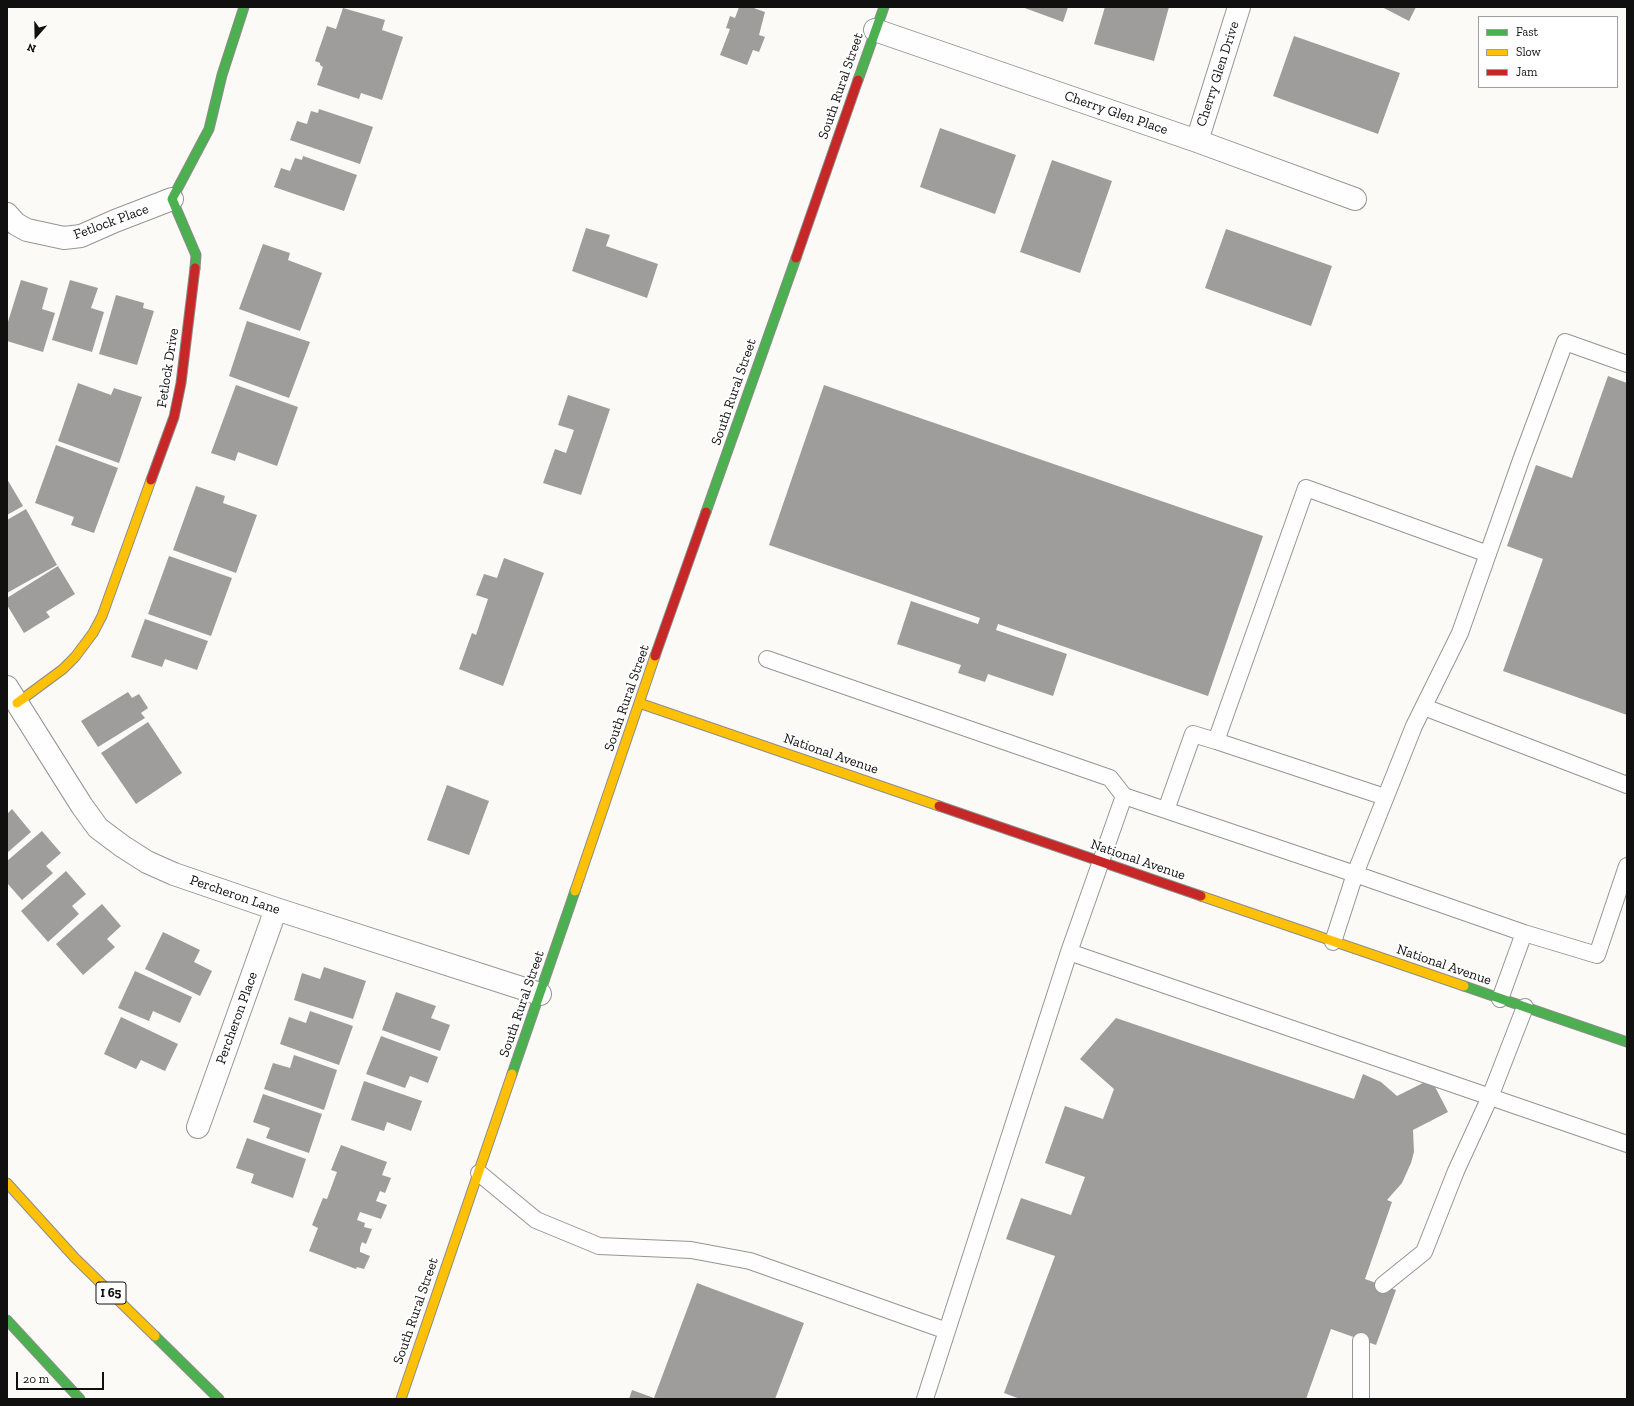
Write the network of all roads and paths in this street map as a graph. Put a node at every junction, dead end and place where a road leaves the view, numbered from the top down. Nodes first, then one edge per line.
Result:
1 (244, 7) edge
2 (884, 7) edge
3 (1239, 7) edge
4 (876, 30) junction
5 (1197, 141) junction
6 (172, 199) junction
7 (1355, 199) dead end
8 (7, 214) edge
9 (1627, 364) edge
10 (1488, 554) junction
11 (767, 659) dead end
12 (12, 695) edge
13 (639, 703) junction
14 (1424, 707) junction
15 (1216, 741) junction
16 (1627, 785) edge
17 (1124, 796) junction
18 (1386, 798) junction
19 (1166, 810) junction
20 (1101, 862) junction
21 (1627, 866) edge
22 (1355, 874) junction
23 (276, 909) junction
24 (1524, 933) junction
25 (1333, 942) junction
26 (1069, 952) junction
27 (540, 994) junction
28 (1500, 999) junction
29 (1525, 1007) junction
30 (1627, 1042) edge
31 (1490, 1097) junction
32 (198, 1127) dead end
33 (1627, 1144) edge
34 (478, 1173) junction
35 (7, 1183) edge
36 (1383, 1285) dead end
37 (7, 1320) edge
38 (947, 1331) junction
39 (1361, 1341) dead end
40 (80, 1399) edge
41 (219, 1399) edge
42 (401, 1399) edge
43 (925, 1399) edge
44 (1361, 1399) edge

1 - 6 main road
2 - 4 main road, South Rural Street
3 - 5 street, Cherry Glen Drive
4 - 5 street, Cherry Glen Place
4 - 13 main road, South Rural Street
5 - 7 street, Cherry Glen Place
6 - 8 street, Fetlock Place
6 - 12 main road, Fetlock Drive
9 - 10 lane
10 - 14 lane
10 - 15 lane
11 - 17 lane
12 - 23 street, Percheron Lane
13 - 20 main road, National Avenue
13 - 27 main road, South Rural Street
14 - 16 lane
14 - 18 lane
15 - 18 lane
15 - 19 lane
17 - 19 lane
17 - 20 lane
18 - 22 lane
19 - 22 lane
20 - 25 main road, National Avenue
20 - 26 lane
21 - 24 lane
22 - 24 lane
22 - 25 lane
23 - 27 street, Percheron Lane
23 - 32 street, Percheron Place
24 - 28 lane
25 - 28 main road, National Avenue
26 - 31 lane
26 - 38 lane
27 - 34 main road, South Rural Street
28 - 29 main road, National Avenue
29 - 30 main road, National Avenue
29 - 31 lane
31 - 33 lane
31 - 36 lane
34 - 38 lane
34 - 42 main road, South Rural Street
35 - 41 main road, I 65
37 - 40 main road
38 - 43 lane
39 - 44 lane

